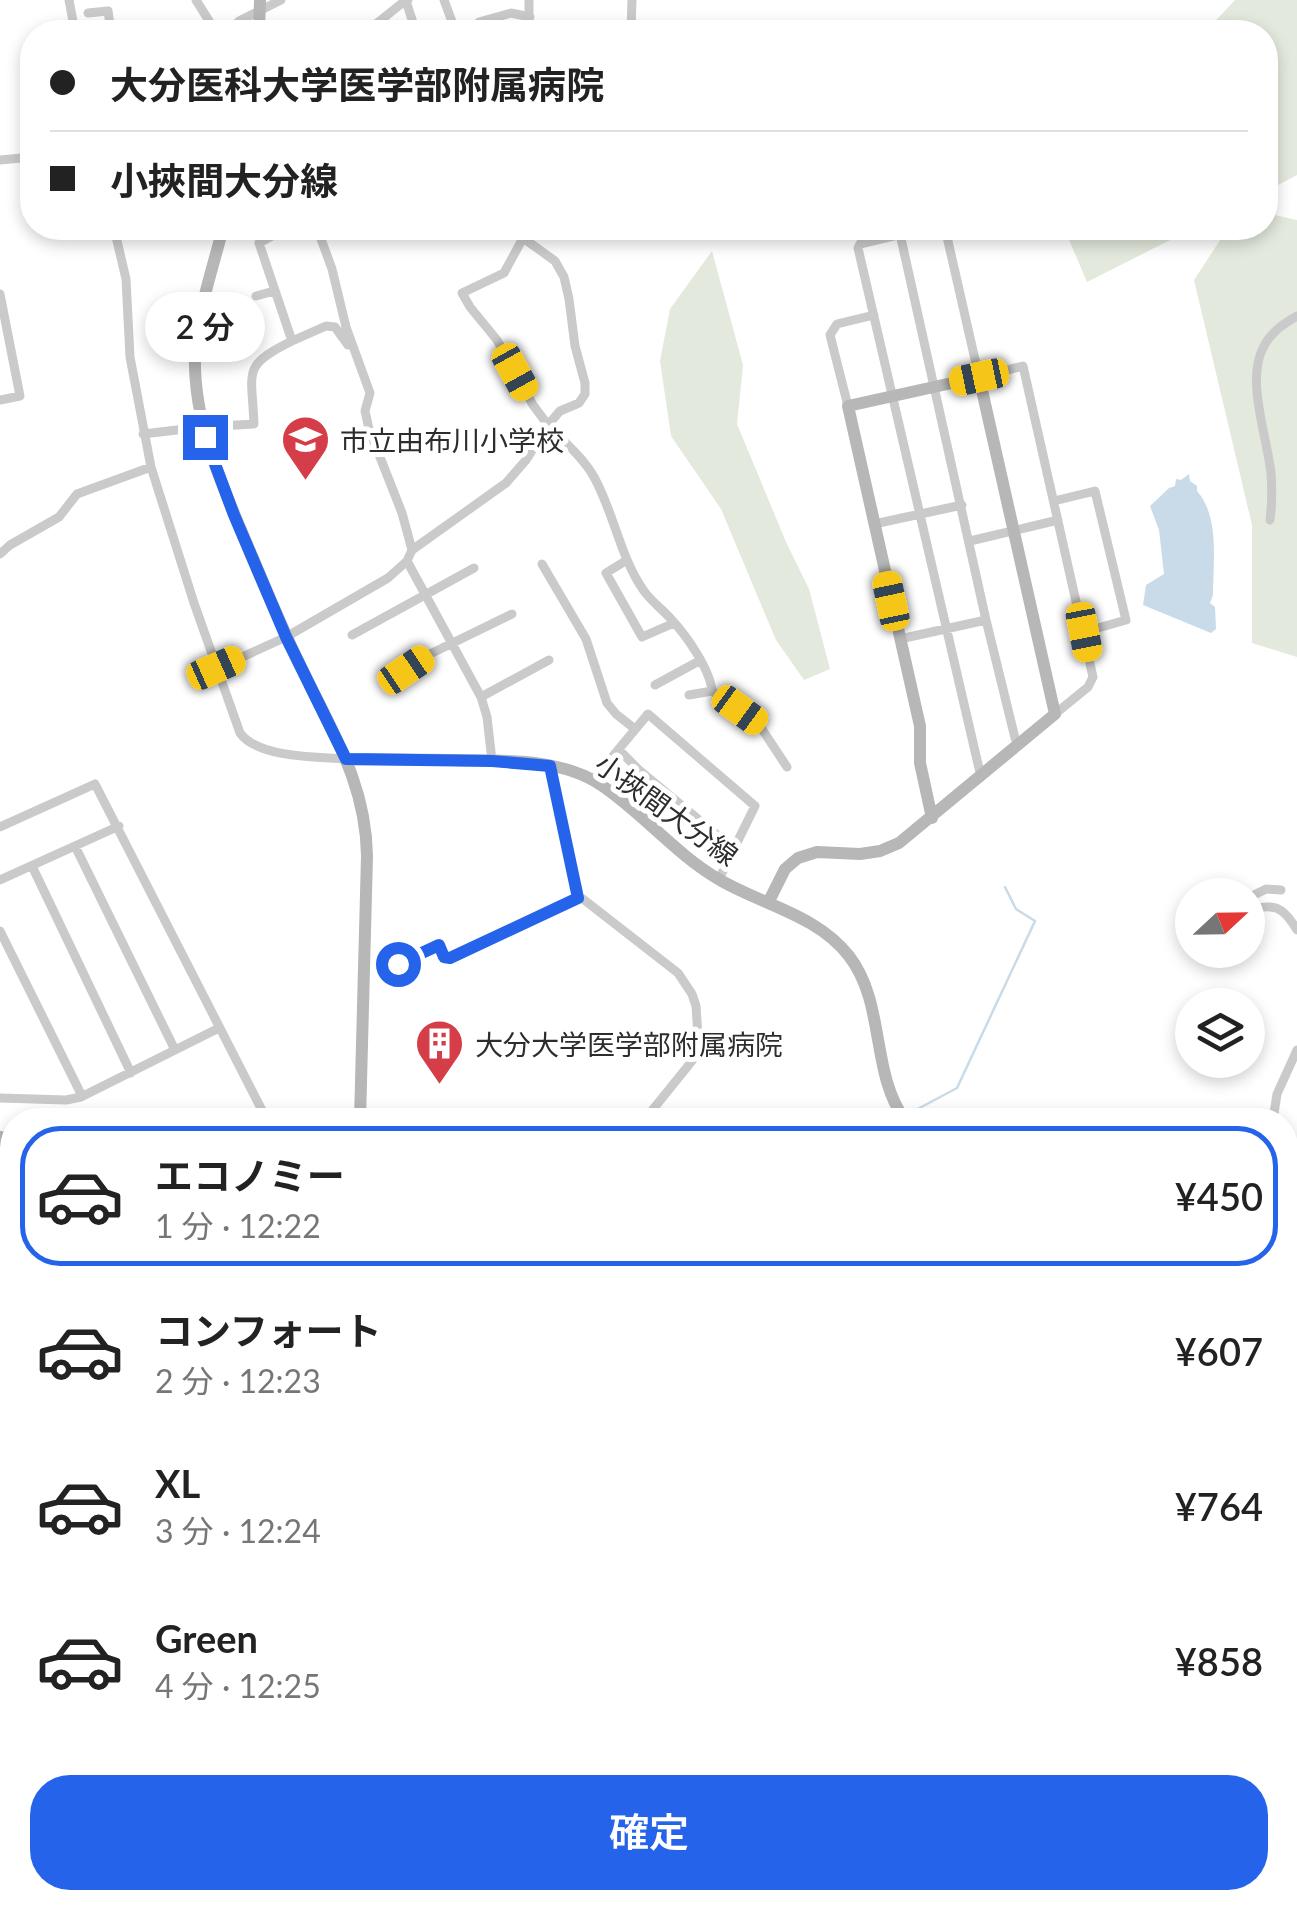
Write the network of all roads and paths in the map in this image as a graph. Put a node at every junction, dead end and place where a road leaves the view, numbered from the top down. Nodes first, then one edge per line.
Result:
1 (281, 0) edge
2 (407, 0) edge
3 (529, 0) edge
4 (260, 5) edge
5 (88, 13) dead end
6 (530, 17) junction
7 (109, 20) edge
8 (239, 20) edge
9 (381, 20) edge
10 (486, 20) edge
11 (530, 20) edge
12 (117, 240) edge
13 (220, 240) edge
14 (262, 240) edge
15 (321, 240) edge
16 (518, 240) edge
17 (529, 240) edge
18 (876, 240) edge
19 (901, 240) edge
20 (949, 240) edge
21 (274, 291) junction
22 (0, 294) edge
23 (256, 296) dead end
24 (874, 315) junction
25 (1297, 316) edge
26 (292, 341) junction
27 (355, 354) junction
28 (979, 377) junction
29 (934, 386) junction
30 (893, 395) junction
31 (0, 400) edge
32 (848, 406) junction
33 (548, 425) junction
34 (202, 426) junction
35 (143, 434) junction
36 (151, 467) junction
37 (1054, 501) junction
38 (962, 505) junction
39 (919, 514) junction
40 (1058, 520) junction
41 (1270, 520) dead end
42 (874, 524) junction
43 (1014, 530) junction
44 (970, 541) junction
45 (412, 550) junction
46 (0, 554) edge
47 (627, 560) junction
48 (407, 561) junction
49 (542, 564) dead end
50 (474, 568) dead end
51 (426, 595) junction
52 (512, 614) dead end
53 (986, 620) junction
54 (674, 623) junction
55 (946, 629) junction
56 (1084, 632) junction
57 (352, 635) dead end
58 (286, 637) junction
59 (900, 639) junction
60 (453, 645) junction
61 (549, 660) dead end
62 (699, 660) junction
63 (216, 668) junction
64 (390, 678) dead end
65 (656, 685) dead end
66 (712, 692) junction
67 (690, 695) dead end
68 (481, 696) junction
69 (1055, 714) junction
70 (635, 729) junction
71 (1018, 745) junction
72 (619, 750) junction
73 (346, 759) junction
74 (492, 761) junction
75 (550, 766) junction
76 (787, 767) dead end
77 (981, 777) junction
78 (593, 780) junction
79 (932, 818) junction
80 (119, 826) junction
81 (0, 827) edge
82 (75, 846) junction
83 (734, 849) junction
84 (32, 866) junction
85 (718, 879) junction
86 (0, 880) edge
87 (1265, 890) edge
88 (1281, 890) dead end
89 (578, 898) junction
90 (768, 903) junction
91 (1265, 907) edge
92 (1297, 930) edge
93 (0, 931) edge
94 (392, 965) dead end
95 (219, 1028) junction
96 (176, 1050) junction
97 (1297, 1050) edge
98 (131, 1073) junction
99 (82, 1096) junction
100 (0, 1098) edge
101 (261, 1108) edge
102 (360, 1108) edge
103 (654, 1108) edge
104 (897, 1108) edge
105 (1275, 1108) edge

1 - 4 street
2 - 9 street
3 - 6 street
4 - 8 street
5 - 7 street
6 - 10 street
6 - 11 street
12 - 35 street
13 - 34 street
14 - 21 street
15 - 27 street
16 - 33 street
17 - 33 street
18 - 24 street
19 - 29 street
20 - 28 street
21 - 23 street
21 - 26 street
22 - 31 street
24 - 30 street
24 - 32 street
25 - 41 street
26 - 27 street
26 - 34 street
27 - 45 street
28 - 29 street
28 - 37 street
28 - 43 street
29 - 30 street
29 - 38 street
30 - 32 street
30 - 39 street
32 - 42 street
33 - 45 street
33 - 47 street
34 - 35 street
34 - 58 street
35 - 36 street
36 - 46 street
36 - 63 street
37 - 40 street
37 - 56 street
38 - 39 street
38 - 44 street
39 - 42 street
39 - 55 street
40 - 43 street
40 - 56 street
42 - 59 street
43 - 44 street
43 - 69 street
44 - 53 street
45 - 48 street
47 - 54 street
47 - 54 street
48 - 51 street
48 - 58 street
49 - 70 street
50 - 51 street
51 - 57 street
51 - 60 street
52 - 60 street
53 - 55 street
53 - 71 street
54 - 62 street
55 - 59 street
55 - 77 street
56 - 69 street
58 - 63 street
58 - 73 street
59 - 79 street
60 - 64 street
60 - 68 street
61 - 68 street
62 - 65 street
62 - 66 street
63 - 73 street
66 - 67 street
66 - 76 street
68 - 74 street
69 - 71 street
70 - 72 street
70 - 83 street
71 - 77 street
72 - 78 street
72 - 83 street
73 - 74 street, 小挾間大分線
73 - 102 street
74 - 75 street, 小挾間大分線
75 - 78 street, 小挾間大分線
75 - 89 street
77 - 79 street
78 - 85 street, 小挾間大分線
79 - 90 street
80 - 81 street
80 - 82 street
80 - 95 street
82 - 84 street
82 - 96 street
83 - 85 street
84 - 86 street
84 - 98 street
85 - 90 street, 小挾間大分線
87 - 88 street
89 - 94 street
89 - 103 street
90 - 104 street, 小挾間大分線
91 - 92 street
93 - 99 street
95 - 96 street
95 - 101 street
96 - 98 street
97 - 105 street
98 - 99 street
99 - 100 street

